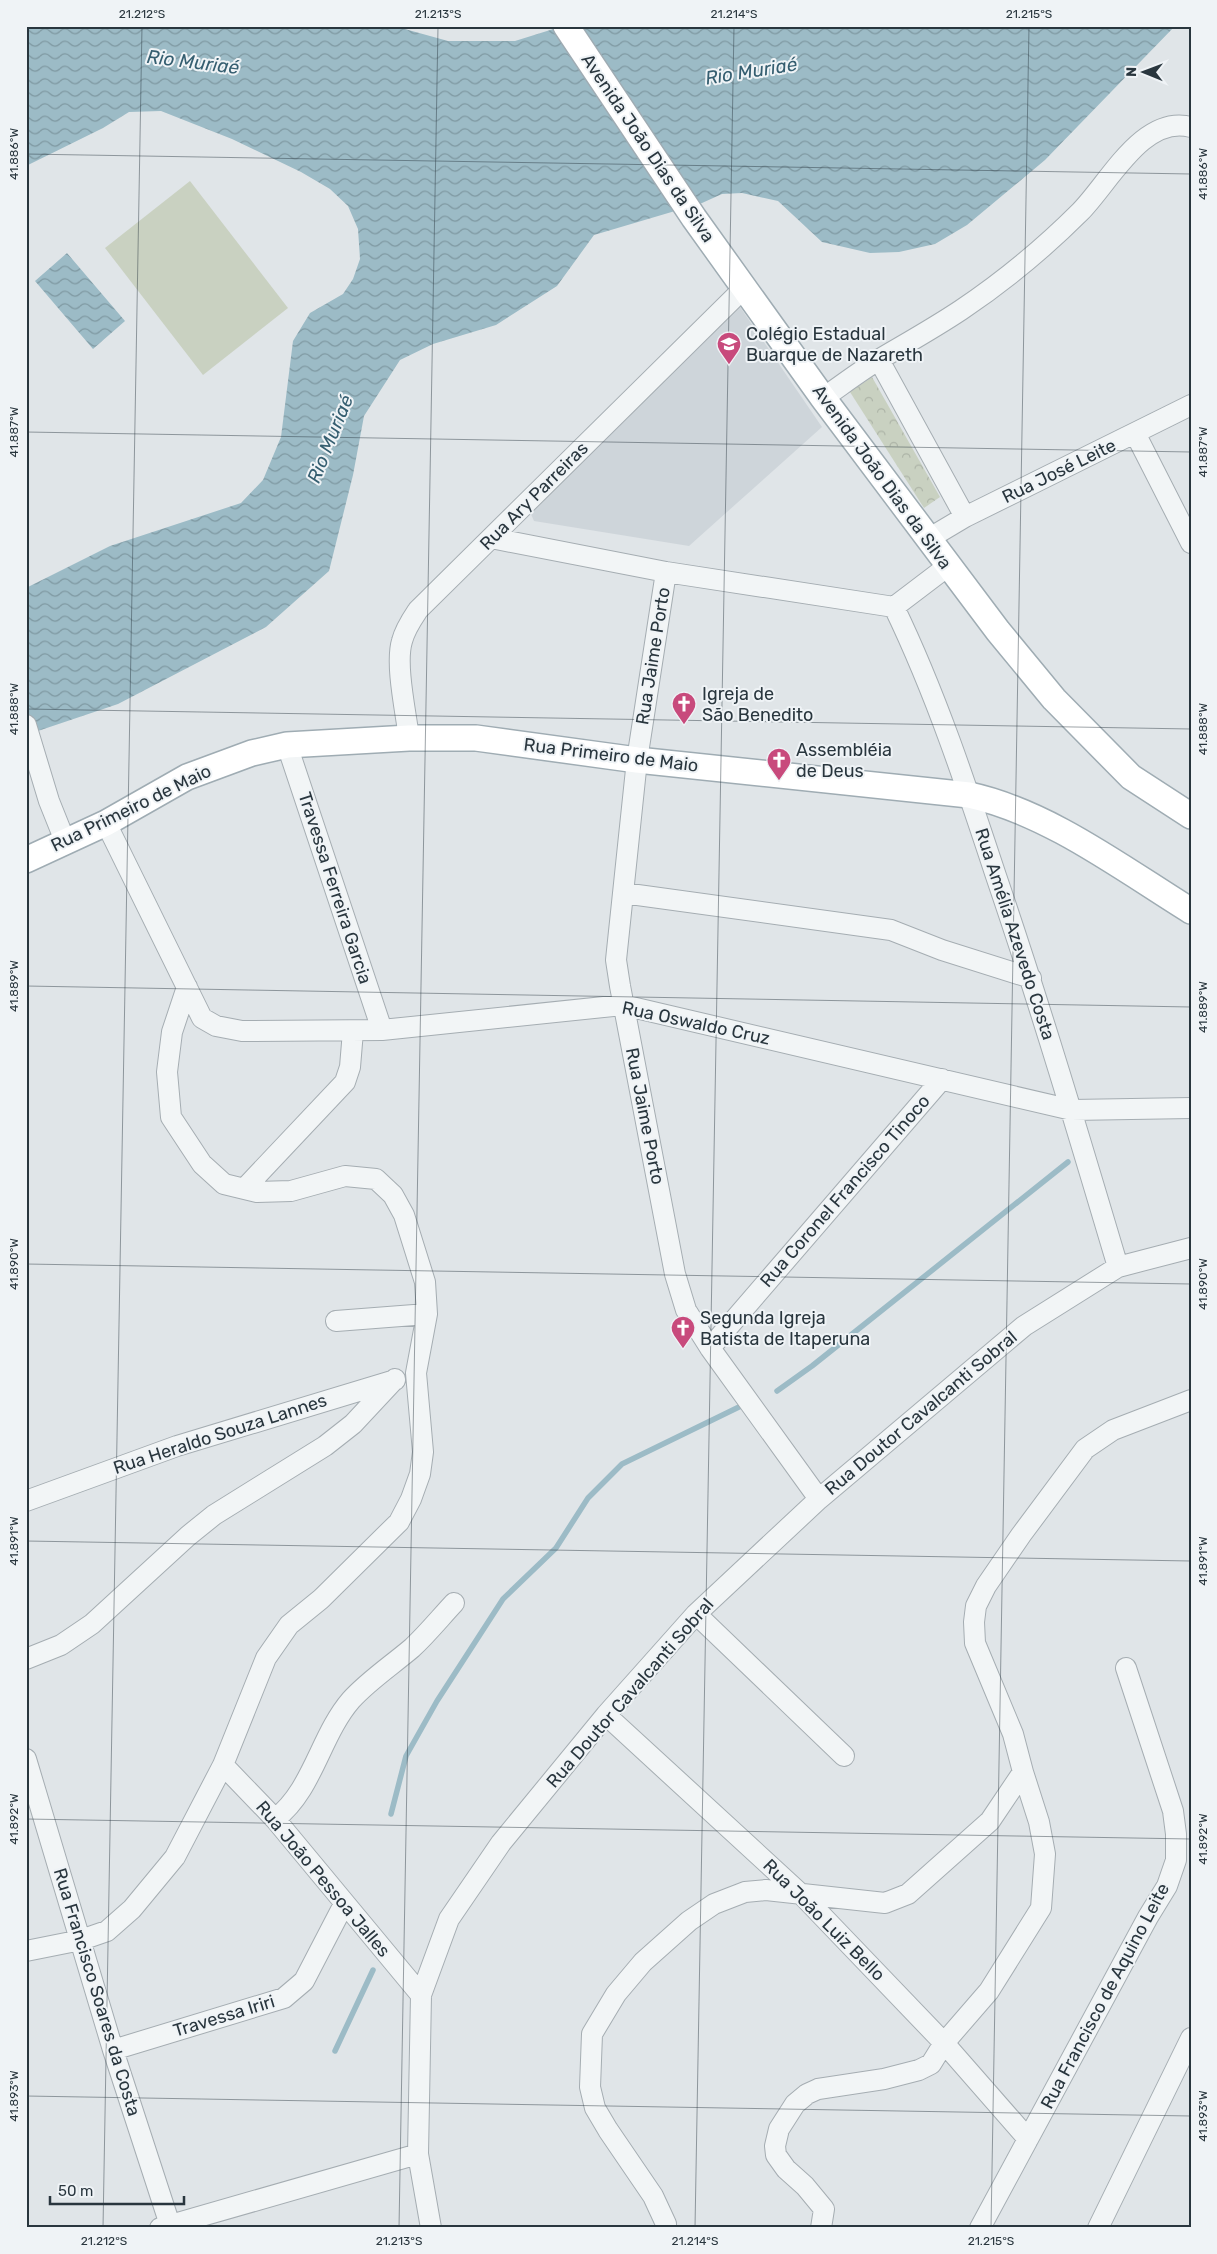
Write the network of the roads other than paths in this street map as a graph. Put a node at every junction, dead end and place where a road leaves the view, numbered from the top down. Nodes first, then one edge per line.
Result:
1 (566, 26) edge
2 (1191, 127) edge
3 (744, 288) junction
4 (879, 360) junction
5 (823, 398) junction
6 (1191, 405) edge
7 (1135, 433) junction
8 (965, 517) junction
9 (491, 538) junction
10 (928, 539) junction
11 (1191, 543) edge
12 (948, 566) junction
13 (666, 572) junction
14 (894, 607) junction
15 (28, 730) edge
16 (409, 738) junction
17 (287, 745) junction
18 (637, 760) junction
19 (969, 795) junction
20 (1191, 816) edge
21 (106, 824) junction
22 (65, 841) junction
23 (26, 860) edge
24 (623, 893) junction
25 (1191, 911) edge
26 (1030, 978) junction
27 (187, 987) junction
28 (623, 1005) junction
29 (382, 1030) junction
30 (353, 1031) junction
31 (942, 1079) junction
32 (1191, 1108) edge
33 (1072, 1110) junction
34 (244, 1189) junction
35 (1191, 1248) edge
36 (1118, 1267) junction
37 (427, 1314) junction
38 (336, 1321) dead end
39 (710, 1348) junction
40 (416, 1373) junction
41 (395, 1380) junction
42 (1191, 1400) edge
43 (819, 1499) junction
44 (26, 1501) edge
45 (454, 1603) dead end
46 (696, 1614) junction
47 (26, 1659) edge
48 (1126, 1668) dead end
49 (606, 1715) junction
50 (844, 1756) dead end
51 (27, 1764) edge
52 (223, 1765) junction
53 (1023, 1772) junction
54 (275, 1819) junction
55 (803, 1896) junction
56 (344, 1904) junction
57 (81, 1940) junction
58 (26, 1951) edge
59 (420, 1995) junction
60 (1191, 2038) edge
61 (944, 2044) junction
62 (113, 2050) junction
63 (1028, 2139) junction
64 (418, 2154) junction
65 (165, 2226) edge
66 (432, 2228) edge
67 (666, 2228) edge
68 (821, 2228) edge
69 (980, 2228) edge
70 (1098, 2228) edge

1 - 3 main road, Avenida João Dias da Silva
2 - 4 street
3 - 5 main road, Avenida João Dias da Silva
3 - 9 street, Rua Ary Parreiras
4 - 5 street
4 - 8 street
5 - 10 main road, Avenida João Dias da Silva
6 - 7 street, Rua José Leite
7 - 8 street, Rua José Leite
7 - 11 street
8 - 10 street, Rua José Leite
9 - 13 street
9 - 16 street, Rua Ary Parreiras
10 - 12 main road, Avenida João Dias da Silva
12 - 14 street
12 - 20 main road, Avenida João Dias da Silva
13 - 14 street
13 - 18 street, Rua Jaime Porto
14 - 19 street, Rua Amélia Azevedo Costa
15 - 22 street
16 - 17 main road, Rua Primeiro de Maio
16 - 18 main road, Rua Primeiro de Maio
17 - 21 main road, Rua Primeiro de Maio
17 - 29 street, Travessa Ferreira Garcia
18 - 19 main road, Rua Primeiro de Maio
18 - 24 street, Rua Jaime Porto
19 - 25 main road, Rua Primeiro de Maio
19 - 26 street, Rua Amélia Azevedo Costa
21 - 22 main road, Rua Primeiro de Maio
21 - 27 street, Rua Oswaldo Cruz
22 - 23 main road, Rua Primeiro de Maio
24 - 26 street
24 - 28 street, Rua Jaime Porto
26 - 33 street, Rua Amélia Azevedo Costa
27 - 30 street, Rua Oswaldo Cruz
27 - 34 street
28 - 29 street, Rua Oswaldo Cruz
28 - 31 street, Rua Oswaldo Cruz
28 - 39 street, Rua Jaime Porto
29 - 30 street, Rua Oswaldo Cruz
30 - 34 street
31 - 33 street, Rua Oswaldo Cruz
31 - 39 street, Rua Coronel Francisco Tinoco
32 - 33 street, Rua Oswaldo Cruz
33 - 36 street, Rua Amélia Azevedo Costa
34 - 37 street
35 - 36 street, Rua Doutor Cavalcanti Sobral
36 - 43 street, Rua Doutor Cavalcanti Sobral
37 - 38 street
37 - 40 street
39 - 43 street, Rua Jaime Porto
40 - 41 street, Rua Heraldo Souza Lannes
40 - 52 street
41 - 44 street, Rua Heraldo Souza Lannes
41 - 47 street
42 - 53 street
43 - 46 street, Rua Doutor Cavalcanti Sobral
45 - 54 street
46 - 49 street, Rua Doutor Cavalcanti Sobral
46 - 50 street
48 - 63 street, Rua Francisco de Aquino Leite
49 - 55 street, Rua João Luiz Bello
49 - 59 street, Rua Doutor Cavalcanti Sobral
51 - 57 street, Rua Francisco Soares da Costa
52 - 54 street, Rua João Pessoa Jalles
52 - 57 street
53 - 55 street
53 - 61 street
54 - 56 street, Rua João Pessoa Jalles
55 - 61 street, Rua João Luiz Bello
55 - 67 street
56 - 59 street, Rua João Pessoa Jalles
56 - 62 street, Travessa Iriri
57 - 58 street
57 - 62 street, Rua Francisco Soares da Costa
59 - 64 street, Rua Doutor Cavalcanti Sobral
60 - 70 street
61 - 63 street, Rua João Luiz Bello
61 - 68 street
62 - 65 street, Rua Francisco Soares da Costa
63 - 69 street, Rua Francisco de Aquino Leite
64 - 65 street
64 - 66 street, Rua Doutor Cavalcanti Sobral

